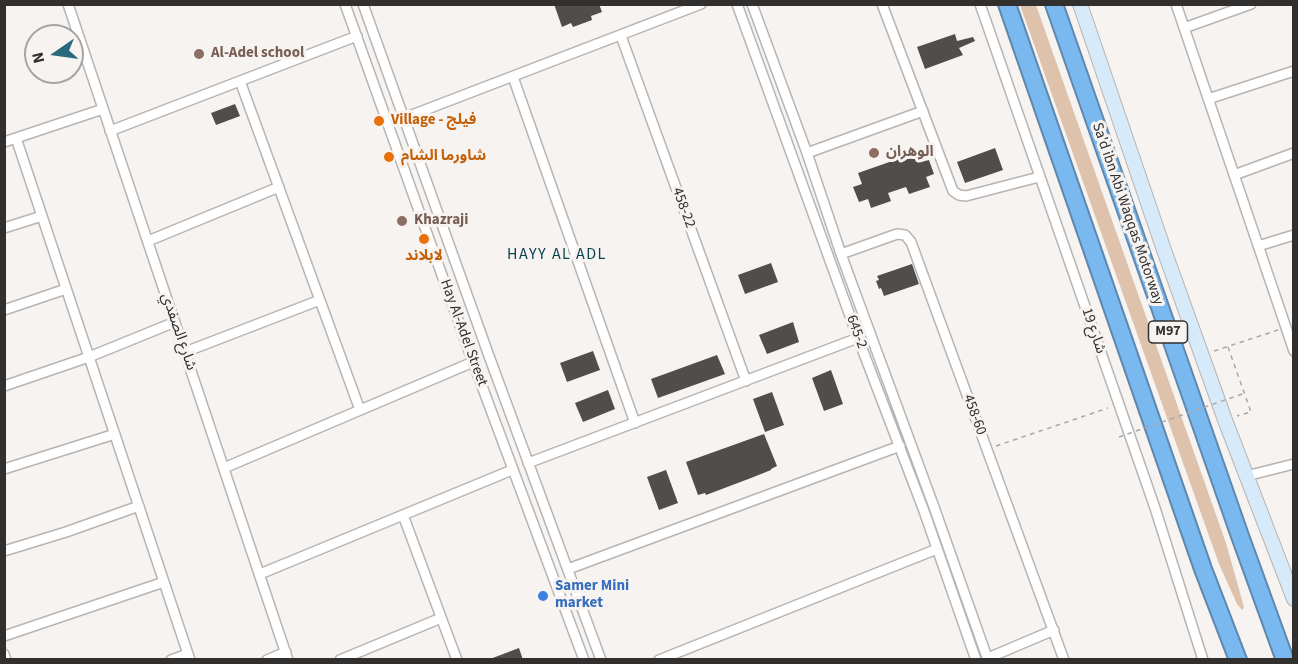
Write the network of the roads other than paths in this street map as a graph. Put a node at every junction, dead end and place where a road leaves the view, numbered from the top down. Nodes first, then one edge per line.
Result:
1 (68, 4) edge
2 (345, 4) edge
3 (363, 4) edge
4 (701, 4) edge
5 (737, 4) edge
6 (753, 4) edge
7 (882, 4) edge
8 (980, 4) edge
9 (1007, 4) edge
10 (1054, 4) edge
11 (1080, 4) edge
12 (1176, 4) edge
13 (1251, 4) edge
14 (1184, 28) junction
15 (357, 36) junction
16 (621, 36) junction
17 (1293, 72) edge
18 (513, 77) junction
19 (240, 81) junction
20 (1208, 99) junction
21 (103, 109) junction
22 (923, 111) junction
23 (404, 118) junction
24 (110, 130) junction
25 (16, 138) junction
26 (4, 142) edge
27 (807, 153) junction
28 (1293, 153) edge
29 (1234, 175) junction
30 (1039, 177) junction
31 (428, 184) junction
32 (279, 188) junction
33 (412, 190) junction
34 (42, 216) junction
35 (4, 228) edge
36 (1293, 235) edge
37 (148, 241) junction
38 (1258, 246) junction
39 (842, 254) junction
40 (66, 289) junction
41 (320, 300) junction
42 (4, 310) edge
43 (1293, 318) edge
44 (175, 322) junction
45 (1285, 325) junction
46 (858, 338) junction
47 (1293, 351) edge
48 (185, 352) junction
49 (89, 357) junction
50 (473, 362) junction
51 (746, 381) junction
52 (4, 386) edge
53 (360, 410) junction
54 (635, 423) junction
55 (115, 434) junction
56 (900, 446) junction
57 (528, 463) junction
58 (1293, 464) edge
59 (224, 468) junction
60 (4, 469) edge
61 (512, 470) junction
62 (1246, 476) junction
63 (139, 506) junction
64 (934, 507) junction
65 (924, 511) junction
66 (403, 514) junction
67 (937, 549) junction
68 (4, 551) edge
69 (568, 569) junction
70 (1203, 569) junction
71 (260, 574) junction
72 (164, 582) junction
73 (1293, 599) edge
74 (441, 618) junction
75 (1054, 630) junction
76 (4, 636) edge
77 (4, 654) edge
78 (287, 656) edge
79 (189, 657) edge
80 (988, 659) edge
81 (6, 660) edge
82 (171, 660) edge
83 (267, 660) edge
84 (340, 660) edge
85 (457, 660) edge
86 (584, 660) edge
87 (601, 660) edge
88 (659, 660) edge
89 (976, 660) edge
90 (1064, 660) edge
91 (1203, 660) edge
92 (1229, 660) edge
93 (1238, 660) edge
94 (1285, 660) edge

1 - 21 street, شارع الصفدي
2 - 15 street, Hay Al-Adel Street
3 - 23 street, Hay Al-Adel Street
4 - 16 street
5 - 46 street, 645-2
6 - 27 street, 645-2
7 - 22 street
8 - 30 street, شارع 19
9 - 70 highway, M97
10 - 94 highway, Sa'd ibn Abi Waqqas Motorway / M97
11 - 62 street
12 - 14 street
13 - 14 street
14 - 20 street
15 - 19 street
15 - 33 street, Hay Al-Adel Street
16 - 18 street
16 - 51 street, 458-22
17 - 20 street
18 - 23 street
18 - 54 street
19 - 24 street
19 - 32 street
20 - 29 street
21 - 24 street, شارع الصفدي
21 - 25 street
22 - 27 street
22 - 30 street
23 - 31 street, Hay Al-Adel Street
24 - 37 street, شارع الصفدي
25 - 26 street
25 - 34 street
27 - 39 street, 645-2
28 - 29 street
29 - 38 street
30 - 91 street, شارع 19
31 - 33 street
31 - 57 street, Hay Al-Adel Street
32 - 37 street
32 - 41 street
33 - 50 street, Hay Al-Adel Street
34 - 35 street
34 - 40 street
36 - 38 street
37 - 44 street, شارع الصفدي
38 - 45 street
39 - 64 street, 645-2
39 - 75 street, 458-60
40 - 42 street
40 - 49 street
41 - 48 street
41 - 53 street
43 - 45 street
44 - 48 street, شارع الصفدي
44 - 49 street
45 - 47 street
46 - 51 street
46 - 56 street, 645-2
48 - 59 street, شارع الصفدي
49 - 52 street
49 - 55 street
50 - 53 street
50 - 61 street, Hay Al-Adel Street
51 - 54 street
53 - 59 street
54 - 57 street
55 - 60 street
55 - 63 street
56 - 65 street, 645-2
56 - 69 street
57 - 69 street, Hay Al-Adel Street
58 - 62 street
59 - 71 street, شارع الصفدي
61 - 66 street
61 - 86 street, Hay Al-Adel Street
62 - 73 street
63 - 68 street
63 - 72 street
64 - 65 street
64 - 80 street, 645-2
65 - 67 street, 645-2
66 - 71 street
66 - 74 street
67 - 88 street
67 - 89 street, 645-2
69 - 87 street, Hay Al-Adel Street
70 - 92 highway
70 - 93 highway, M97
71 - 78 street, شارع الصفدي
72 - 76 street
72 - 79 street
74 - 84 street
74 - 85 street
75 - 80 street
75 - 90 street, 458-60
77 - 81 street
78 - 83 street
79 - 82 street

